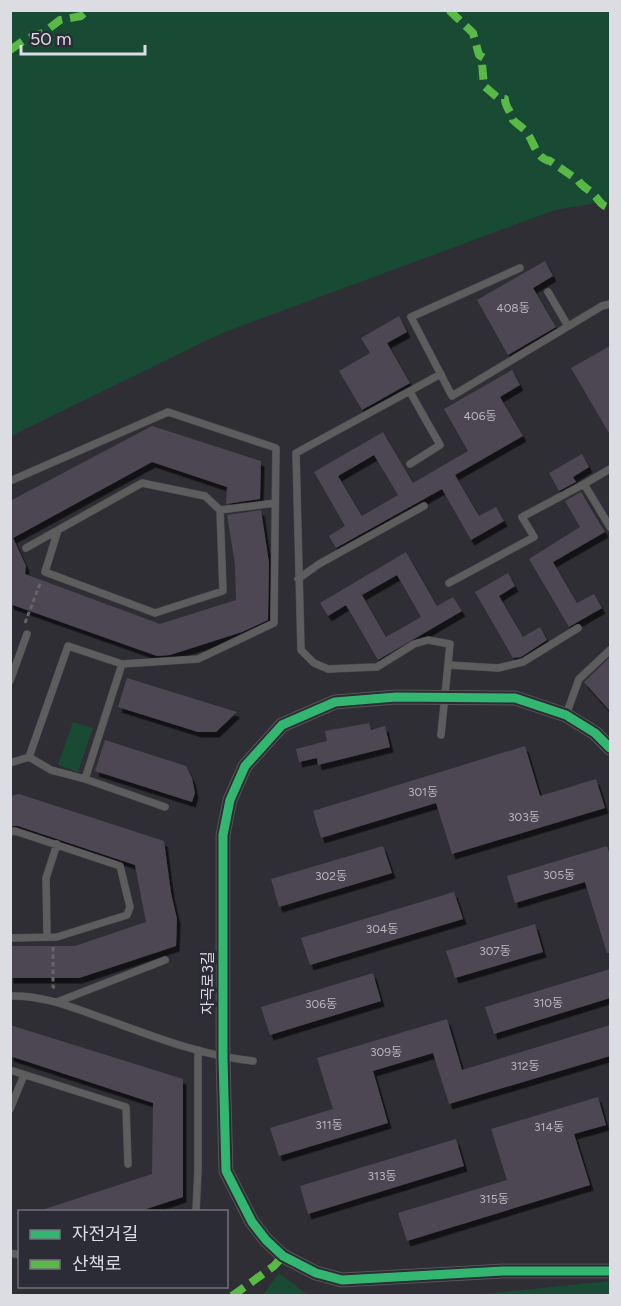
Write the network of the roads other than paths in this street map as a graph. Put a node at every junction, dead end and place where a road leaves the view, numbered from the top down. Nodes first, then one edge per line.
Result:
1 (520, 268) dead end
2 (548, 292) dead end
3 (610, 304) edge
4 (568, 326) junction
5 (441, 374) junction
6 (410, 392) junction
7 (410, 464) dead end
8 (610, 469) edge
9 (10, 481) edge
10 (584, 484) junction
11 (275, 503) junction
12 (424, 506) dead end
13 (219, 510) junction
14 (610, 527) edge
15 (58, 530) junction
16 (26, 548) dead end
17 (298, 579) junction
18 (449, 583) dead end
19 (578, 628) dead end
20 (24, 632) road end
21 (610, 650) edge
22 (122, 664) junction
23 (448, 665) junction
24 (10, 681) edge
25 (444, 698) junction
26 (566, 715) junction
27 (441, 735) dead end
28 (610, 748) edge
29 (29, 757) junction
30 (10, 763) edge
31 (85, 779) junction
32 (165, 807) dead end
33 (10, 832) edge
34 (57, 844) junction
35 (47, 937) junction
36 (10, 938) edge
37 (165, 960) dead end
38 (10, 996) edge
39 (57, 1002) junction
40 (198, 1050) junction
41 (223, 1058) junction
42 (253, 1060) dead end
43 (10, 1070) edge
44 (24, 1075) junction
45 (10, 1109) edge
46 (128, 1164) dead end
47 (196, 1210) edge
48 (610, 1271) edge

1 - 5 lane
2 - 4 lane
3 - 4 lane
4 - 5 lane
5 - 6 lane
6 - 7 lane
6 - 17 lane
8 - 10 lane
9 - 11 lane
10 - 14 lane
10 - 18 lane
11 - 13 lane
11 - 22 lane
12 - 17 lane
13 - 15 lane
13 - 15 lane
15 - 16 lane
17 - 23 lane
19 - 23 lane
20 - 24 lane
21 - 26 lane
22 - 29 lane
22 - 31 lane
23 - 25 lane
25 - 26 street, 자곡로3길
25 - 27 lane
25 - 41 street, 자곡로3길
26 - 28 street, 자곡로3길
29 - 30 lane
29 - 31 lane
31 - 32 lane
33 - 34 lane
34 - 35 lane
34 - 35 lane
35 - 36 lane
37 - 39 lane
38 - 39 lane
39 - 40 lane
40 - 41 lane
40 - 47 lane
41 - 42 lane
41 - 48 street, 자곡로3길
43 - 44 lane
44 - 45 lane
44 - 46 lane

